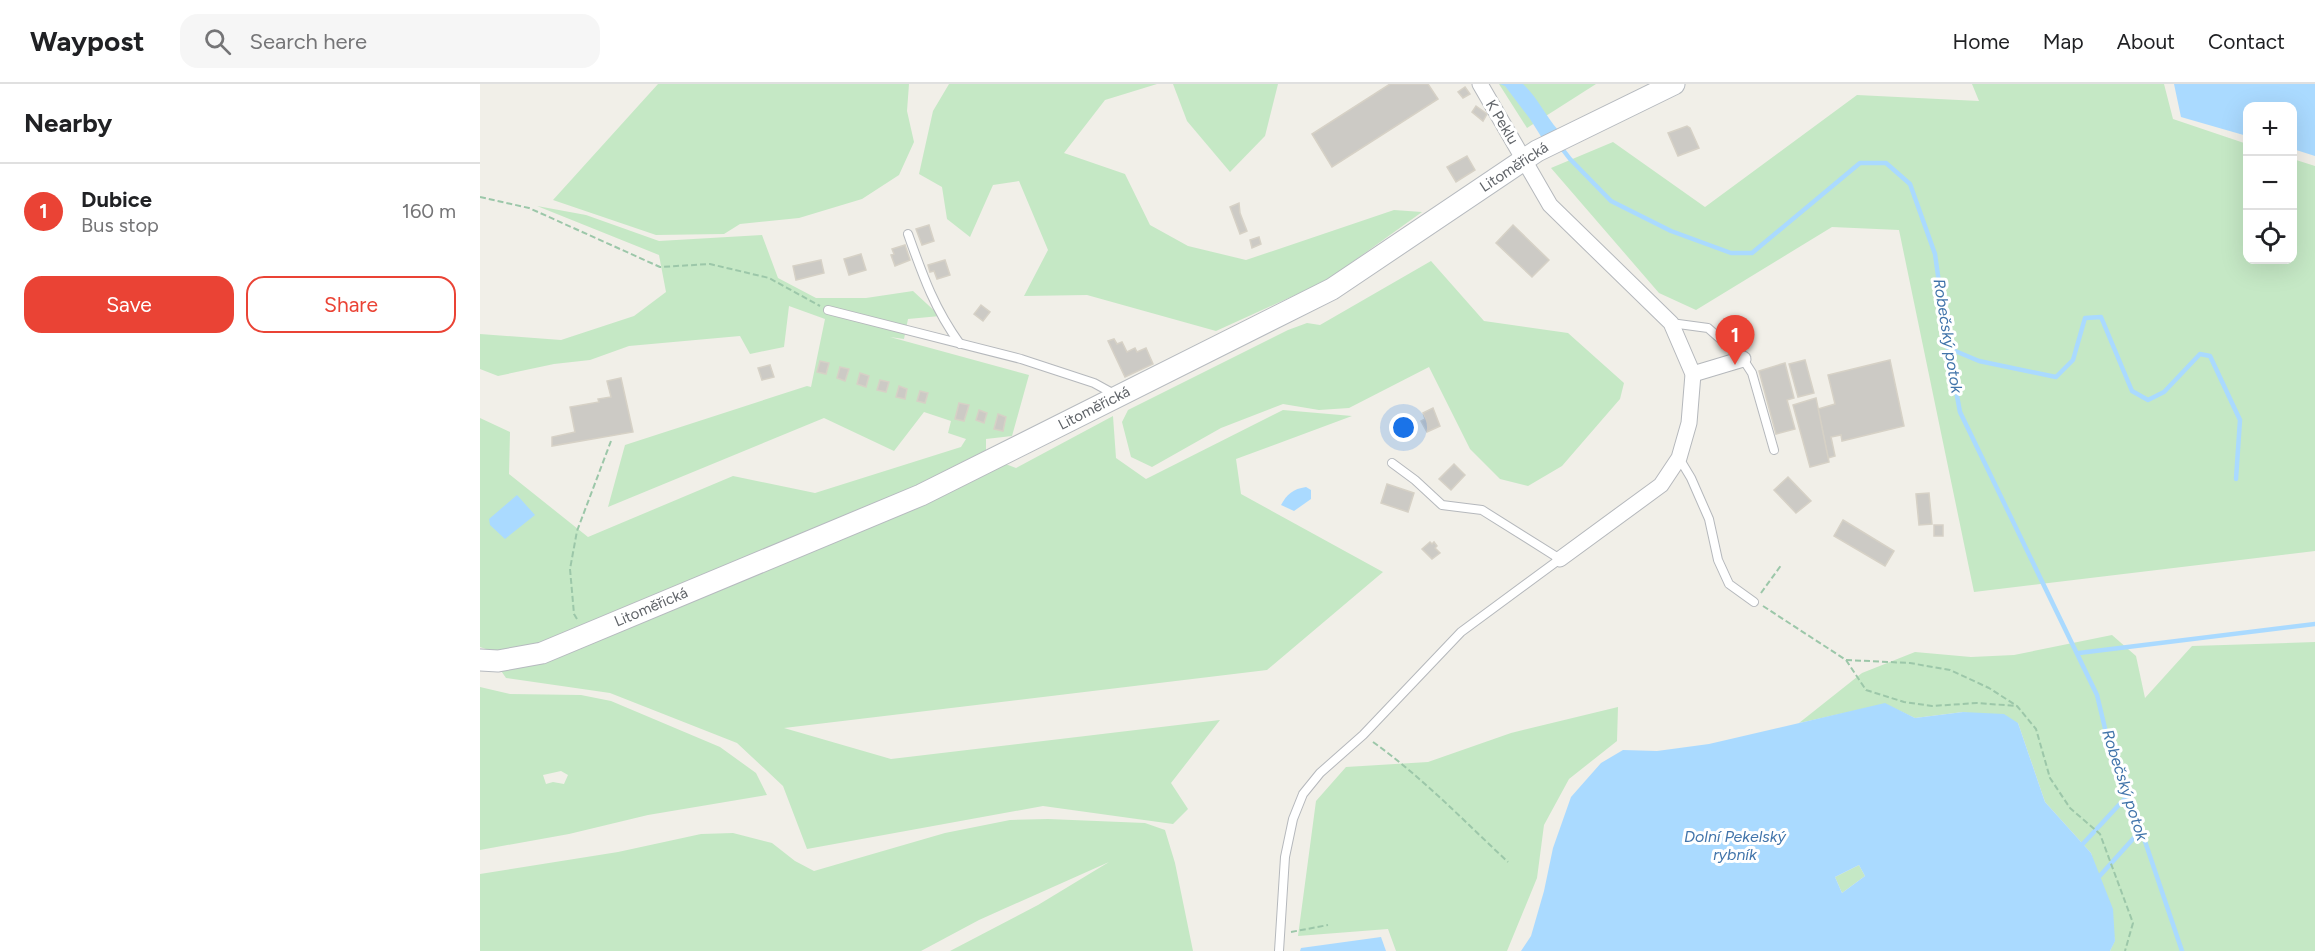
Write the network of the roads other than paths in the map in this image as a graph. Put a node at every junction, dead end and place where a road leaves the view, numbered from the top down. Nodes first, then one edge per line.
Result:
1 (1480, 84) edge
2 (1674, 84) edge
3 (1531, 155) junction
4 (909, 234) dead end
5 (828, 310) road end
6 (1671, 323) junction
7 (960, 344) junction
8 (1743, 359) junction
9 (1693, 374) junction
10 (1118, 396) junction
11 (1774, 450) dead end
12 (1679, 458) junction
13 (1392, 463) dead end
14 (1560, 559) junction
15 (1754, 602) road end
16 (480, 660) edge
17 (1279, 951) edge

1 - 3 street, K Peklu
2 - 3 street, Litoměřická
3 - 6 street, K Peklu
3 - 10 street, Litoměřická
4 - 7 lane
5 - 7 lane
6 - 8 lane
6 - 9 street
7 - 10 lane
8 - 9 street
8 - 11 lane
9 - 12 street
10 - 16 street, Litoměřická
12 - 14 street
12 - 15 lane
13 - 14 lane
14 - 17 lane

